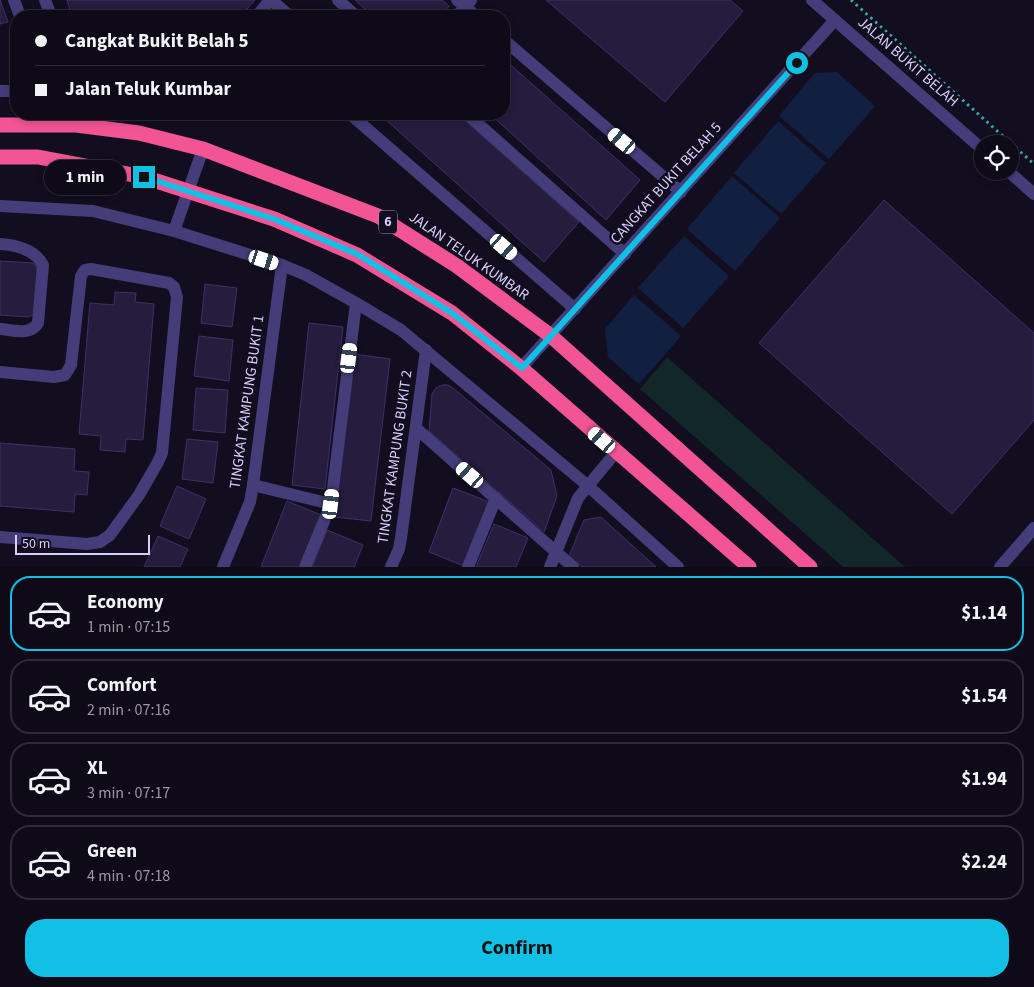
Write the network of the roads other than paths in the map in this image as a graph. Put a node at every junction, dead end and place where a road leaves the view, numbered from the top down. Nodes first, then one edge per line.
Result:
1 (271, 0) edge
2 (338, 0) edge
3 (812, 0) edge
4 (262, 10) edge
5 (283, 10) edge
6 (349, 10) edge
7 (836, 20) junction
8 (510, 45) edge
9 (366, 120) edge
10 (474, 120) edge
11 (0, 125) edge
12 (974, 142) edge
13 (204, 149) junction
14 (0, 157) edge
15 (1018, 180) edge
16 (188, 191) junction
17 (681, 192) junction
18 (1034, 194) edge
19 (0, 206) edge
20 (174, 231) junction
21 (0, 244) edge
22 (625, 254) junction
23 (282, 265) junction
24 (356, 303) junction
25 (575, 309) junction
26 (0, 329) edge
27 (551, 336) junction
28 (426, 350) junction
29 (522, 368) junction
30 (0, 372) edge
31 (417, 429) junction
32 (616, 452) junction
33 (253, 485) junction
34 (587, 485) junction
35 (496, 498) junction
36 (331, 504) junction
37 (1034, 528) edge
38 (0, 538) edge
39 (556, 552) junction
40 (223, 567) edge
41 (305, 567) edge
42 (391, 567) edge
43 (468, 567) edge
44 (550, 567) edge
45 (573, 567) edge
46 (678, 567) edge
47 (749, 567) edge
48 (810, 567) edge
49 (1000, 567) edge

1 - 4 street
1 - 5 street
2 - 6 street
3 - 7 street, JALAN BUKIT BELAH
7 - 12 street, JALAN BUKIT BELAH
7 - 17 street, CANGKAT BUKIT BELAH 5
8 - 17 street
9 - 25 street
10 - 22 street
11 - 13 highway, JALAN TELUK KUMBAR / 6
13 - 16 street
13 - 27 highway, JALAN TELUK KUMBAR / 6
14 - 16 highway
15 - 18 street
16 - 20 street
16 - 29 highway
17 - 22 street, CANGKAT BUKIT BELAH 5
19 - 20 street
20 - 23 street
21 - 26 street
22 - 25 street, CANGKAT BUKIT BELAH 5
23 - 24 street
23 - 33 street, TINGKAT KAMPUNG BUKIT 1
24 - 28 street
24 - 36 street
25 - 27 street, CANGKAT BUKIT BELAH 5
27 - 29 street, CANGKAT BUKIT BELAH 5
27 - 48 highway, JALAN TELUK KUMBAR / 6
28 - 31 street, TINGKAT KAMPUNG BUKIT 2
28 - 34 street
29 - 32 highway
30 - 38 street
31 - 35 street
31 - 42 street, TINGKAT KAMPUNG BUKIT 2
32 - 34 street
32 - 47 highway
33 - 36 street
33 - 40 street, TINGKAT KAMPUNG BUKIT 1
34 - 39 street
34 - 46 street
35 - 39 street
35 - 43 street
36 - 41 street
37 - 49 street
39 - 44 street
39 - 45 street

